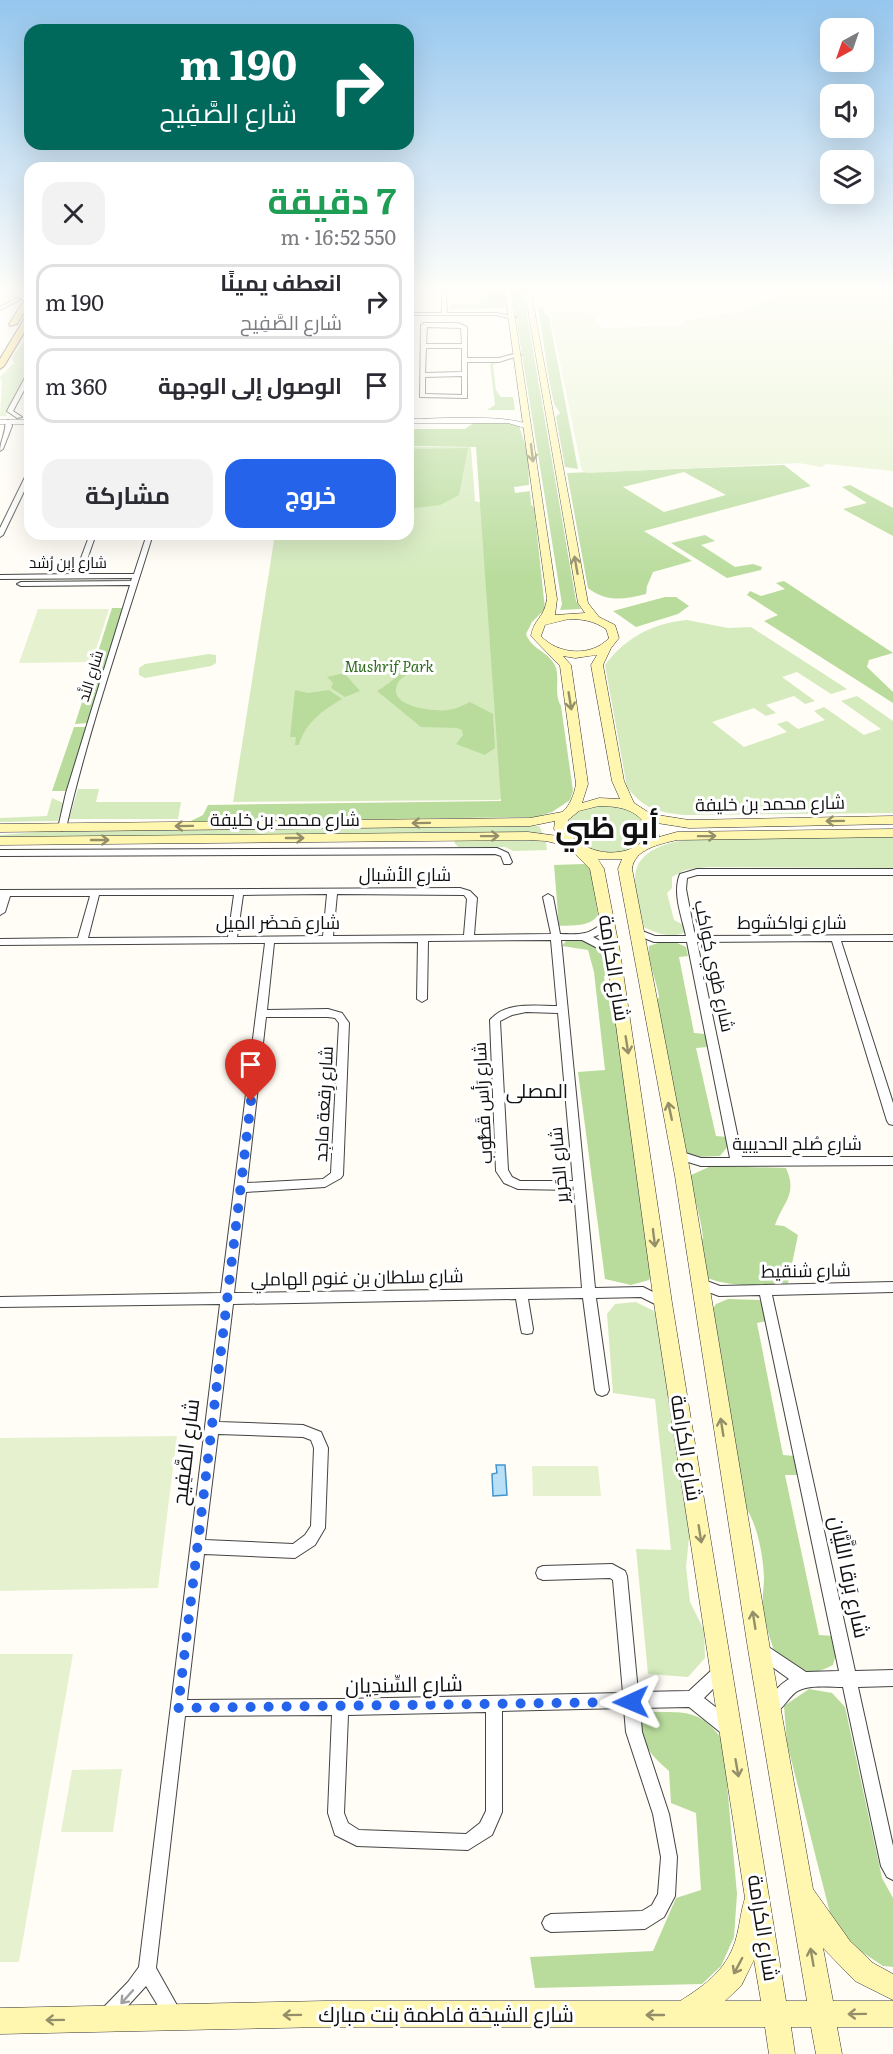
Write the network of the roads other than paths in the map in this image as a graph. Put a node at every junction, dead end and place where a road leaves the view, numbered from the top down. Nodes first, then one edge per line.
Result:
1 (23, 388) edge
2 (423, 388) edge
3 (466, 388) edge
4 (522, 388) edge
5 (545, 388) edge
6 (524, 407) junction
7 (414, 416) edge
8 (24, 418) edge
9 (450, 418) junction
10 (18, 419) junction
11 (24, 420) edge
12 (414, 421) edge
13 (4, 422) edge
14 (528, 427) junction
15 (0, 449) edge
16 (24, 485) edge
17 (0, 535) edge
18 (91, 540) edge
19 (148, 540) edge
20 (78, 576) junction
21 (0, 577) edge
22 (135, 579) junction
23 (0, 584) edge
24 (595, 619) junction
25 (543, 622) junction
26 (606, 648) junction
27 (550, 649) junction
28 (629, 806) junction
29 (567, 813) junction
30 (649, 818) junction
31 (893, 820) edge
32 (0, 828) edge
33 (65, 834) junction
34 (893, 834) edge
35 (443, 837) junction
36 (0, 841) edge
37 (650, 843) junction
38 (573, 847) junction
39 (422, 850) junction
40 (450, 850) junction
41 (81, 852) junction
42 (0, 853) edge
43 (632, 854) junction
44 (507, 862) dead end
45 (893, 872) edge
46 (238, 892) junction
47 (332, 892) junction
48 (3, 893) edge
49 (95, 893) junction
50 (548, 897) dead end
51 (0, 912) edge
52 (608, 924) junction
53 (555, 937) junction
54 (584, 937) junction
55 (423, 938) junction
56 (469, 938) junction
57 (893, 938) edge
58 (270, 939) junction
59 (328, 939) junction
60 (644, 939) junction
61 (693, 939) junction
62 (232, 940) junction
63 (836, 940) junction
64 (82, 941) junction
65 (0, 942) edge
66 (613, 952) junction
67 (422, 999) dead end
68 (562, 1010) junction
69 (262, 1014) junction
70 (893, 1121) edge
71 (679, 1155) junction
72 (893, 1161) edge
73 (701, 1162) junction
74 (737, 1162) junction
75 (683, 1176) junction
76 (579, 1186) junction
77 (241, 1188) junction
78 (660, 1280) junction
79 (699, 1283) junction
80 (893, 1287) edge
81 (765, 1290) junction
82 (719, 1291) junction
83 (644, 1292) junction
84 (589, 1293) junction
85 (521, 1294) junction
86 (227, 1298) junction
87 (0, 1302) edge
88 (663, 1303) junction
89 (702, 1303) junction
90 (527, 1329) dead end
91 (602, 1390) dead end
92 (212, 1428) junction
93 (198, 1547) junction
94 (543, 1573) dead end
95 (759, 1649) junction
96 (722, 1670) junction
97 (893, 1678) edge
98 (850, 1679) junction
99 (804, 1680) junction
100 (692, 1699) junction
101 (631, 1702) junction
102 (494, 1704) junction
103 (340, 1707) junction
104 (178, 1708) junction
105 (770, 1710) junction
106 (731, 1731) junction
107 (893, 1871) edge
108 (758, 1889) junction
109 (800, 1891) junction
110 (551, 1923) dead end
111 (147, 1970) junction
112 (893, 1987) edge
113 (683, 2014) junction
114 (776, 2014) junction
115 (822, 2014) junction
116 (893, 2014) edge
117 (175, 2017) junction
118 (102, 2019) junction
119 (0, 2021) edge
120 (782, 2054) edge
121 (829, 2054) edge

1 - 10 street
2 - 3 street
4 - 6 main road
24 -> 5 main road
6 - 9 street
6 - 14 main road
7 - 9 street
8 - 10 street
9 - 12 street
9 - 14 street
10 - 11 street
10 - 13 street
13 - 15 street
14 -> 25 main road
16 - 17 street
18 - 20 street
19 - 22 street, شارع النَّد
20 - 21 street, شارع إبن رُشد
20 - 22 street, شارع إبن رُشد
22 - 23 street, شارع إبن رُشد
22 - 33 street, شارع النَّد
24 - 25 main road
24 - 26 main road
25 - 27 main road
26 - 27 main road
26 - 28 main road
27 -> 29 main road
28 - 29 main road, شارع محمد بن خليفة
28 - 30 main road
29 -> 33 main road, شارع محمد بن خليفة
29 - 38 main road
31 -> 30 main road, شارع محمد بن خليفة
30 - 37 main road
32 - 33 main road, شارع محمد بن خليفة
33 -> 35 main road, شارع محمد بن خليفة
33 - 36 main road, شارع محمد بن خليفة
33 - 41 street
37 -> 34 main road, شارع محمد بن خليفة
35 -> 38 main road, شارع محمد بن خليفة
35 - 39 street
35 - 40 street
37 - 43 main road, شارع محمد بن خليفة
38 - 43 main road, شارع محمد بن خليفة
38 - 52 main road, شارع الكرامة
39 - 40 street
39 - 41 street
40 - 44 street
41 - 42 street
43 - 60 main road, شارع الكرامة
45 - 61 street, شارع طَوِي كِواكِب
46 - 47 street, شارع الأشبال
46 - 49 street, شارع الأشبال
46 - 62 street
47 - 56 street, شارع الأشبال
47 - 59 street
48 - 49 street, شارع الأشبال
48 - 51 street, شارع الأشبال
49 - 64 street
50 - 53 street
52 - 54 street, شارع مَحضَر المِيل
52 - 66 main road, شارع الكرامة
53 - 54 street, شارع مَحضَر المِيل
53 - 56 street, شارع مَحضَر المِيل
53 - 68 street, شارع الحَرِير
54 - 66 street, شارع مَحضَر المِيل
55 - 56 street, شارع مَحضَر المِيل
55 - 59 street, شارع مَحضَر المِيل
55 - 67 street
57 - 63 street, شارع نواكشوط
58 - 59 street, شارع مَحضَر المِيل
58 - 62 street, شارع مَحضَر المِيل
58 - 69 street, شارع الصَّفِيح
60 - 61 street, شارع نواكشوط
71 -> 60 main road, شارع الكرامة
61 - 63 street, شارع نواكشوط
61 - 74 street, شارع طَوِي كِواكِب
62 - 64 street, شارع مَحضَر المِيل
63 - 70 street
64 - 65 street, شارع مَحضَر المِيل
66 -> 78 main road, شارع الكرامة
68 - 76 street, شارع الحَرِير
68 - 76 street, شارع رَأس قَطُّوب
69 - 77 street, شارع الصَّفِيح
69 - 77 street, شارع رِقعة ماجِد
71 - 73 street, شارع صُلح الحديبية
71 - 75 main road, شارع الكرامة
72 - 74 street, شارع صُلح الحديبية
73 - 74 street, شارع صُلح الحديبية
73 - 75 street
75 - 79 main road, شارع الكرامة
76 - 84 street, شارع الحَرِير
77 - 86 street, شارع الصَّفِيح
78 - 83 street
78 - 88 main road, شارع الكرامة
79 - 82 street, شارع شنقيط
79 - 89 main road, شارع الكرامة
80 - 81 street, شارع شنقيط
81 - 82 street, شارع شنقيط
81 - 98 street, شارع بَرقا اللَّيَّان
82 - 89 street
83 - 84 street, شارع سلطان بن غنوم الهاملي
83 - 88 street
84 - 85 street, شارع سلطان بن غنوم الهاملي
84 - 91 street, شارع الحَرِير
85 - 86 street, شارع سلطان بن غنوم الهاملي
85 - 90 street
86 - 87 street, شارع سلطان بن غنوم الهاملي
86 - 92 street, شارع الصَّفِيح
88 -> 96 main road, شارع الكرامة
95 -> 89 main road, شارع الكرامة
92 - 93 street, شارع الصَّفِيح
92 - 93 street
93 - 104 street, شارع الصَّفِيح
94 - 101 street
95 - 99 street
95 - 105 main road, شارع الكرامة
96 - 100 street
96 - 106 main road, شارع الكرامة
97 - 98 street
98 - 99 street
98 - 107 street, شارع بَرقا اللَّيَّان
99 - 105 street
100 - 101 street, شارع السِّندِيان
100 - 106 street
101 - 102 street, شارع السِّندِيان
101 - 110 street
102 - 103 street, شارع السِّندِيان
102 - 103 street
103 - 104 street, شارع السِّندِيان
104 - 111 street, شارع الصَّفِيح
105 - 109 main road, شارع الكرامة
106 -> 108 main road, شارع الكرامة
108 -> 113 main road
108 - 114 main road, شارع الكرامة
109 - 112 main road
115 -> 109 main road, شارع الكرامة
111 - 117 street
111 -> 118 street
113 - 114 main road, شارع الشيخة فاطمة بنت مبارك
113 -> 117 main road, شارع الشيخة فاطمة بنت مبارك
114 - 115 main road, شارع الشيخة فاطمة بنت مبارك
114 - 120 main road, شارع الكرامة
116 -> 115 main road, شارع الشيخة فاطمة بنت مبارك
115 - 121 main road, شارع الكرامة
117 - 118 main road, شارع الشيخة فاطمة بنت مبارك
118 -> 119 main road, شارع الشيخة فاطمة بنت مبارك

